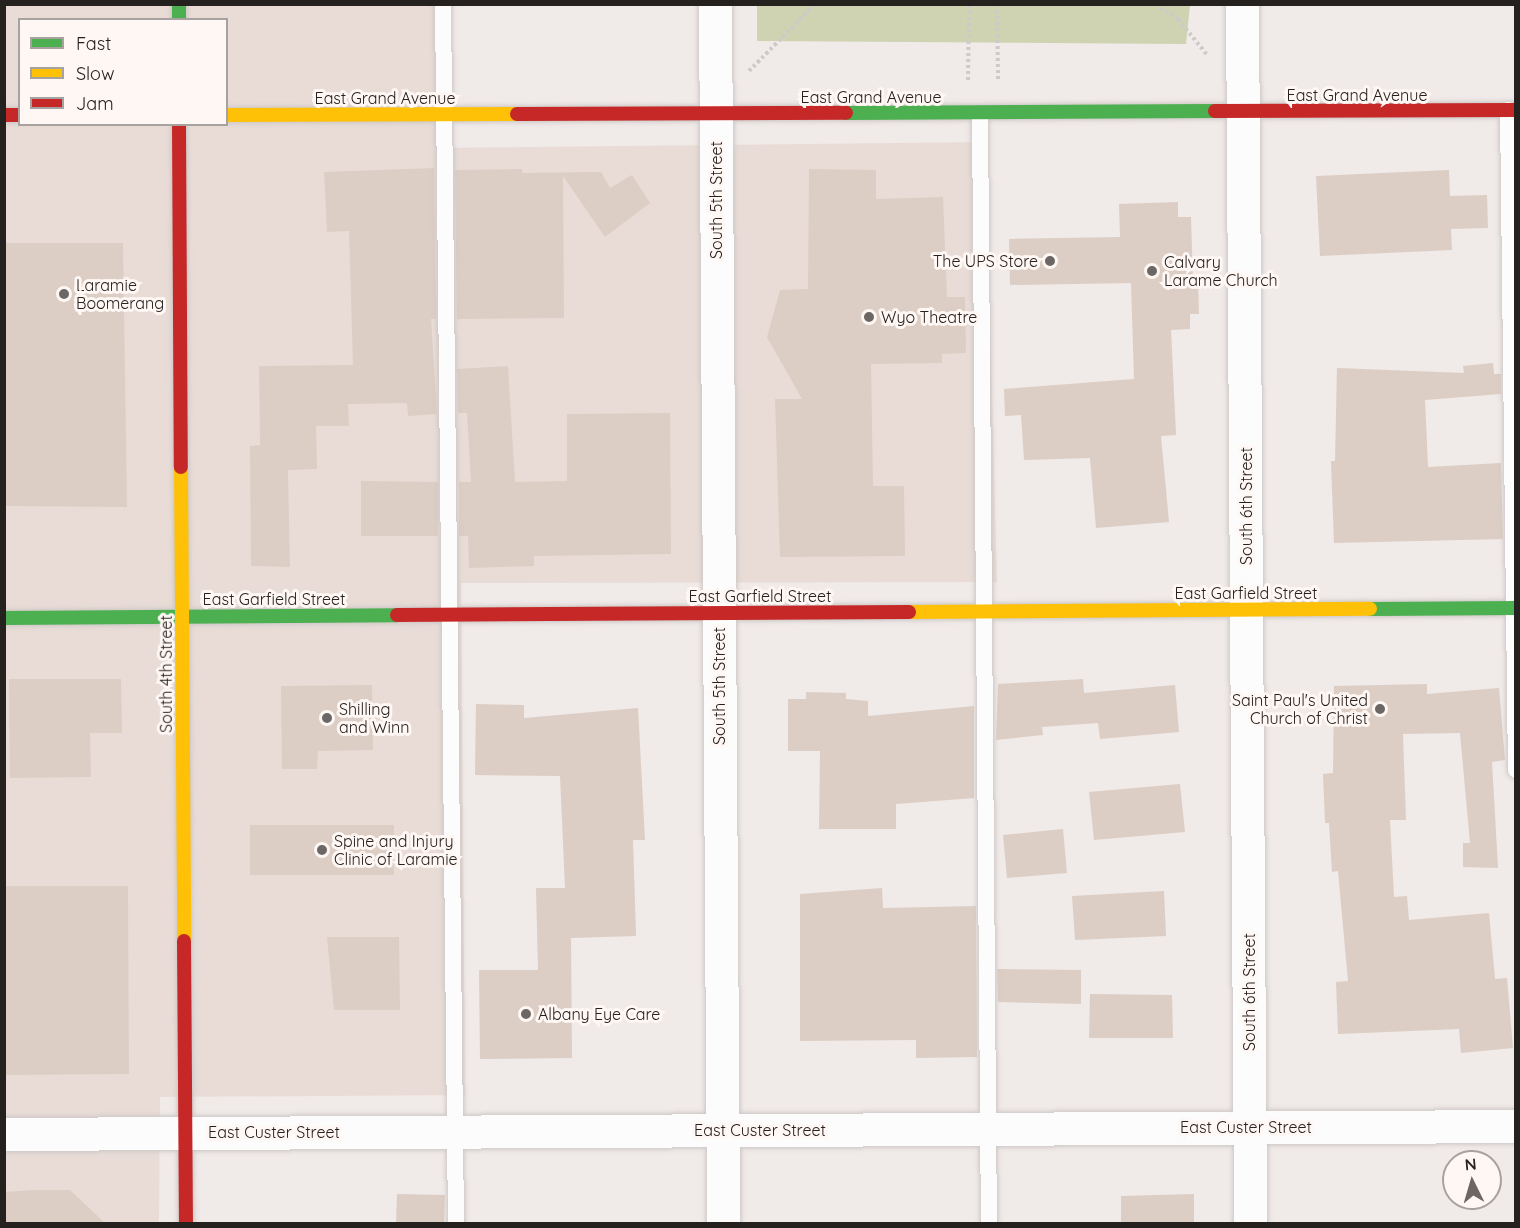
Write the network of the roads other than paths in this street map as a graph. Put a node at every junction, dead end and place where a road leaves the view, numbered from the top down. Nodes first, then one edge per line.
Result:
1 (443, 4) edge
2 (715, 4) edge
3 (1242, 4) edge
4 (1512, 110) edge
5 (1243, 112) junction
6 (974, 114) junction
7 (228, 115) edge
8 (443, 115) junction
9 (715, 115) junction
10 (179, 126) edge
11 (1514, 608) edge
12 (1246, 609) junction
13 (984, 611) junction
14 (718, 613) junction
15 (451, 615) junction
16 (182, 616) junction
17 (4, 618) edge
18 (1515, 770) edge
19 (1515, 1126) edge
20 (1250, 1127) junction
21 (988, 1129) junction
22 (722, 1130) junction
23 (456, 1131) junction
24 (185, 1133) junction
25 (4, 1134) edge
26 (186, 1224) edge
27 (456, 1224) edge
28 (723, 1224) edge
29 (989, 1224) edge
30 (1250, 1224) edge

1 - 8 lane
2 - 9 street, South 5th Street
3 - 5 street, South 6th Street
4 - 5 street, East Grand Avenue
4 - 11 lane
5 - 6 street, East Grand Avenue
5 - 12 street, South 6th Street
6 - 9 street, East Grand Avenue
6 - 13 lane
7 - 8 street, East Grand Avenue
8 - 9 street, East Grand Avenue
8 - 15 lane
9 - 14 street, South 5th Street
10 - 16 street, South 4th Street
11 - 12 street, East Garfield Street
11 - 18 lane
12 - 13 street, East Garfield Street
12 - 20 street, South 6th Street
13 - 14 street, East Garfield Street
13 - 21 lane
14 - 15 street, East Garfield Street
14 - 22 street, South 5th Street
15 - 16 street, East Garfield Street
15 - 23 lane
16 - 17 street, East Garfield Street
16 - 24 street, South 4th Street
19 - 20 street, East Custer Street
20 - 21 street, East Custer Street
20 - 30 street, South 6th Street
21 - 22 street, East Custer Street
21 - 29 lane
22 - 23 street, East Custer Street
22 - 28 street, South 5th Street
23 - 24 street, East Custer Street
23 - 27 lane
24 - 25 street, East Custer Street
24 - 26 street, South 4th Street

